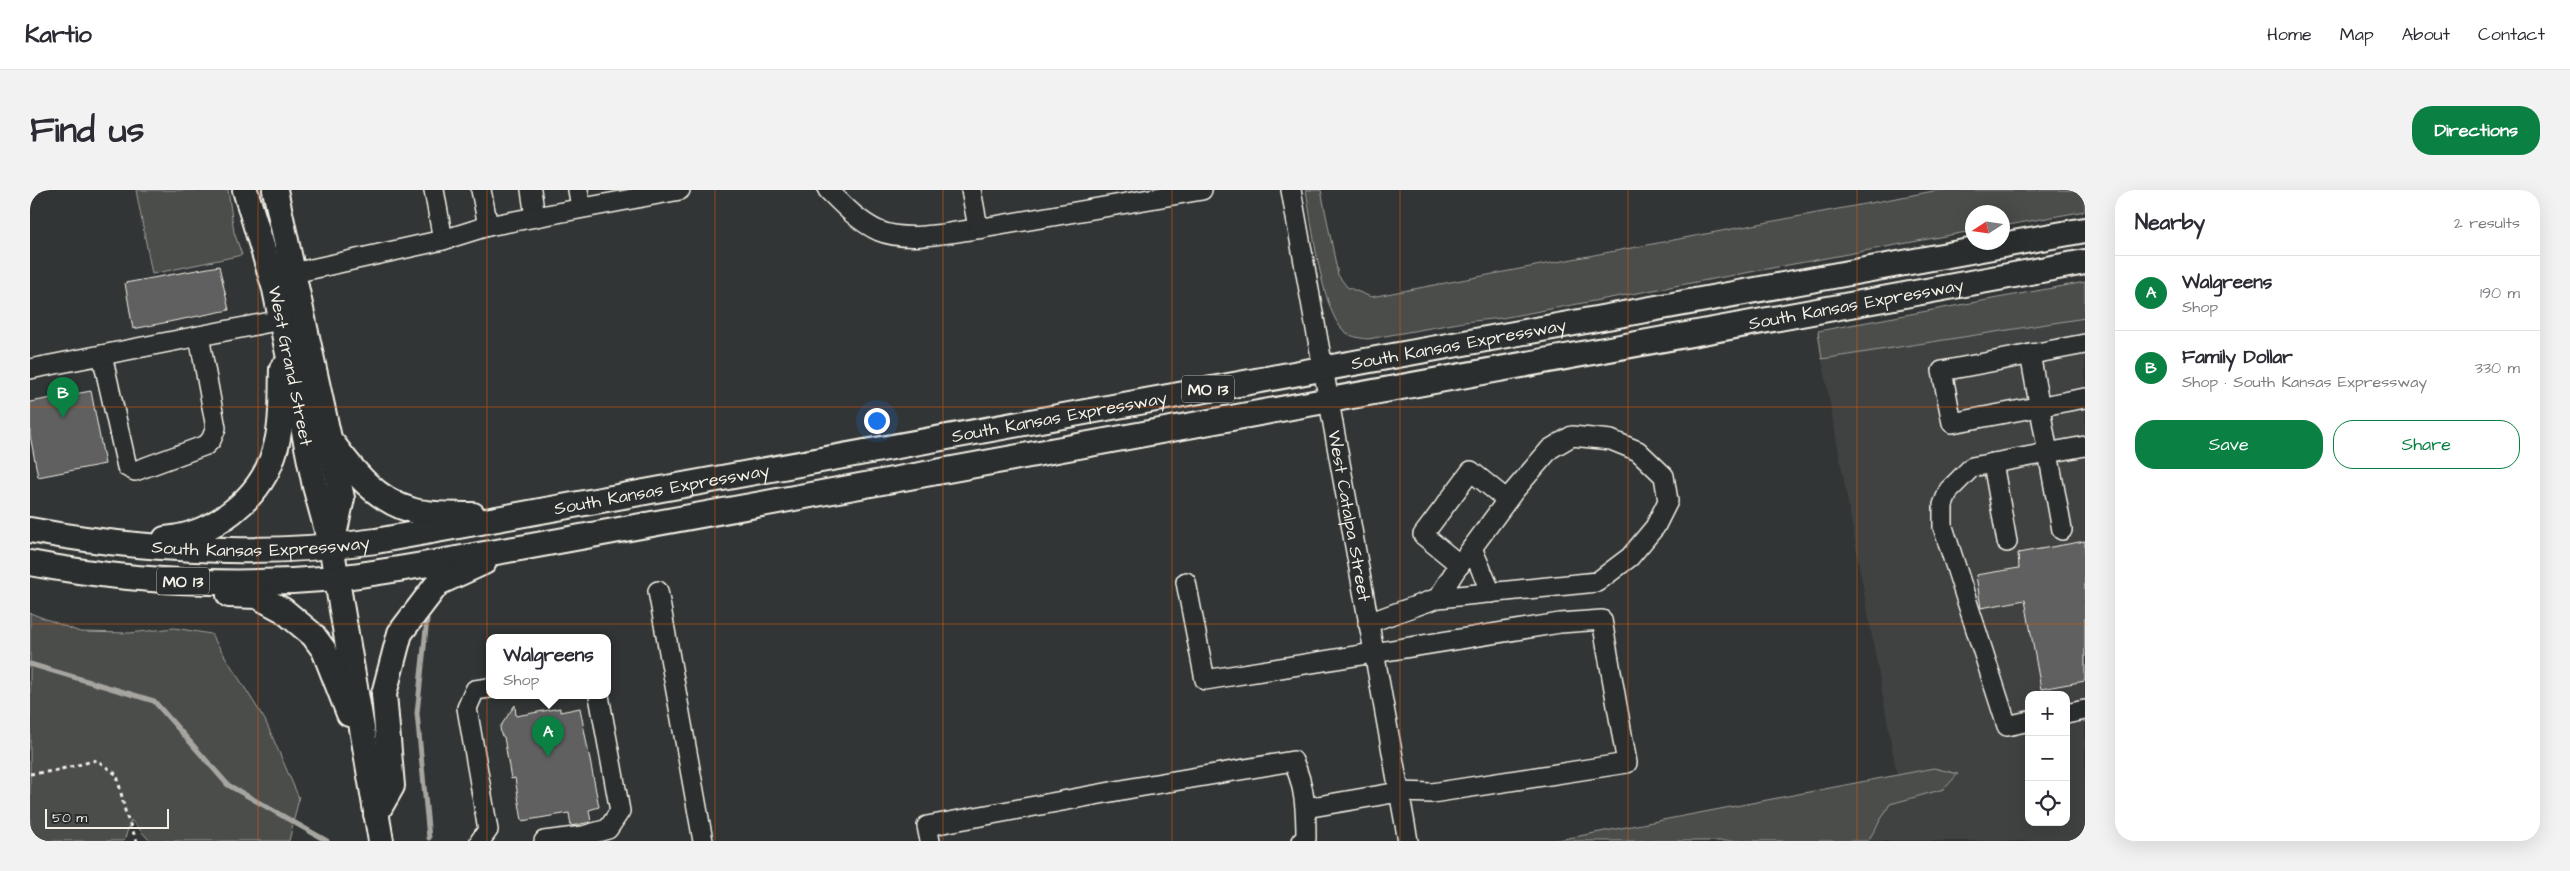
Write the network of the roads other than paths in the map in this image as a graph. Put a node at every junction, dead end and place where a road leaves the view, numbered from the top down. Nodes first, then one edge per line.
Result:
1 (245, 190) edge
2 (275, 190) edge
3 (434, 190) edge
4 (481, 190) edge
5 (531, 190) edge
6 (681, 190) edge
7 (828, 190) edge
8 (971, 190) edge
9 (1202, 190) edge
10 (1291, 190) edge
11 (631, 194) edge
12 (579, 199) edge
13 (535, 217) junction
14 (488, 226) junction
15 (983, 228) junction
16 (2085, 230) edge
17 (443, 240) junction
18 (2085, 262) edge
19 (283, 275) junction
20 (283, 328) junction
21 (199, 336) junction
22 (2085, 344) edge
23 (2030, 354) junction
24 (102, 355) junction
25 (1322, 368) junction
26 (30, 369) edge
27 (2085, 398) edge
28 (1328, 399) junction
29 (2040, 406) junction
30 (328, 438) junction
31 (2085, 446) edge
32 (2048, 452) junction
33 (1993, 463) junction
34 (1507, 500) junction
35 (509, 518) junction
36 (30, 530) edge
37 (2062, 530) dead end
38 (2007, 542) dead end
39 (112, 543) junction
40 (332, 545) junction
41 (526, 547) junction
42 (1472, 548) junction
43 (30, 563) edge
44 (1460, 565) junction
45 (127, 577) junction
46 (337, 578) junction
47 (1186, 582) dead end
48 (658, 591) dead end
49 (1491, 594) junction
50 (1438, 598) junction
51 (1368, 623) junction
52 (1373, 652) junction
53 (486, 688) edge
54 (600, 699) edge
55 (2085, 710) edge
56 (2070, 713) edge
57 (2025, 723) edge
58 (1399, 792) junction
59 (1306, 808) junction
60 (376, 814) junction
61 (381, 841) edge
62 (480, 841) edge
63 (544, 841) edge
64 (703, 841) edge
65 (930, 841) edge
66 (1302, 841) edge
67 (1408, 841) edge

1 - 19 main road, West Grand Street
2 - 19 main road, West Grand Street
3 - 17 street
4 - 14 street
5 - 13 street
6 - 11 street
7 - 15 street
8 - 15 street
9 - 15 street
10 - 25 street, West Catalpa Street
11 - 12 street
12 - 13 street
13 - 14 street
14 - 17 street
16 - 25 main road, South Kansas Expressway / MO 13
17 - 19 street
18 - 28 main road, South Kansas Expressway / MO 13
19 - 20 main road, West Grand Street
19 - 30 main road, West Grand Street
20 - 21 street
20 - 39 main road
20 - 40 main road, West Grand Street
21 - 24 street
21 - 24 street
22 - 23 street
23 - 29 street
23 - 29 street
24 - 26 street
25 - 28 street, West Catalpa Street
25 - 35 main road, South Kansas Expressway / MO 13
27 - 29 street
28 - 41 main road, South Kansas Expressway / MO 13
28 - 51 street, West Catalpa Street
29 - 32 street
30 - 35 main road
30 - 40 main road, West Grand Street
31 - 32 street
32 - 33 street
32 - 37 street
33 - 38 street
33 - 57 street
34 - 42 street
34 - 44 street
34 - 49 street
35 - 40 main road, South Kansas Expressway / MO 13
36 - 39 main road, South Kansas Expressway / MO 13
39 - 40 main road, South Kansas Expressway / MO 13
40 - 46 main road, West Grand Street
41 - 46 main road, South Kansas Expressway / MO 13
41 - 60 main road
42 - 44 street
42 - 49 street
43 - 45 main road, South Kansas Expressway / MO 13
44 - 50 street
45 - 46 main road, South Kansas Expressway / MO 13
45 - 60 main road
46 - 60 main road, West Grand Street
47 - 52 street
48 - 64 street
49 - 50 street
50 - 51 street
51 - 52 street, West Catalpa Street
52 - 58 street, West Catalpa Street
52 - 58 street
53 - 62 street
54 - 63 street
55 - 56 street
58 - 59 street
58 - 67 street, West Catalpa Street
59 - 65 street
59 - 66 street
60 - 61 main road, West Grand Street

